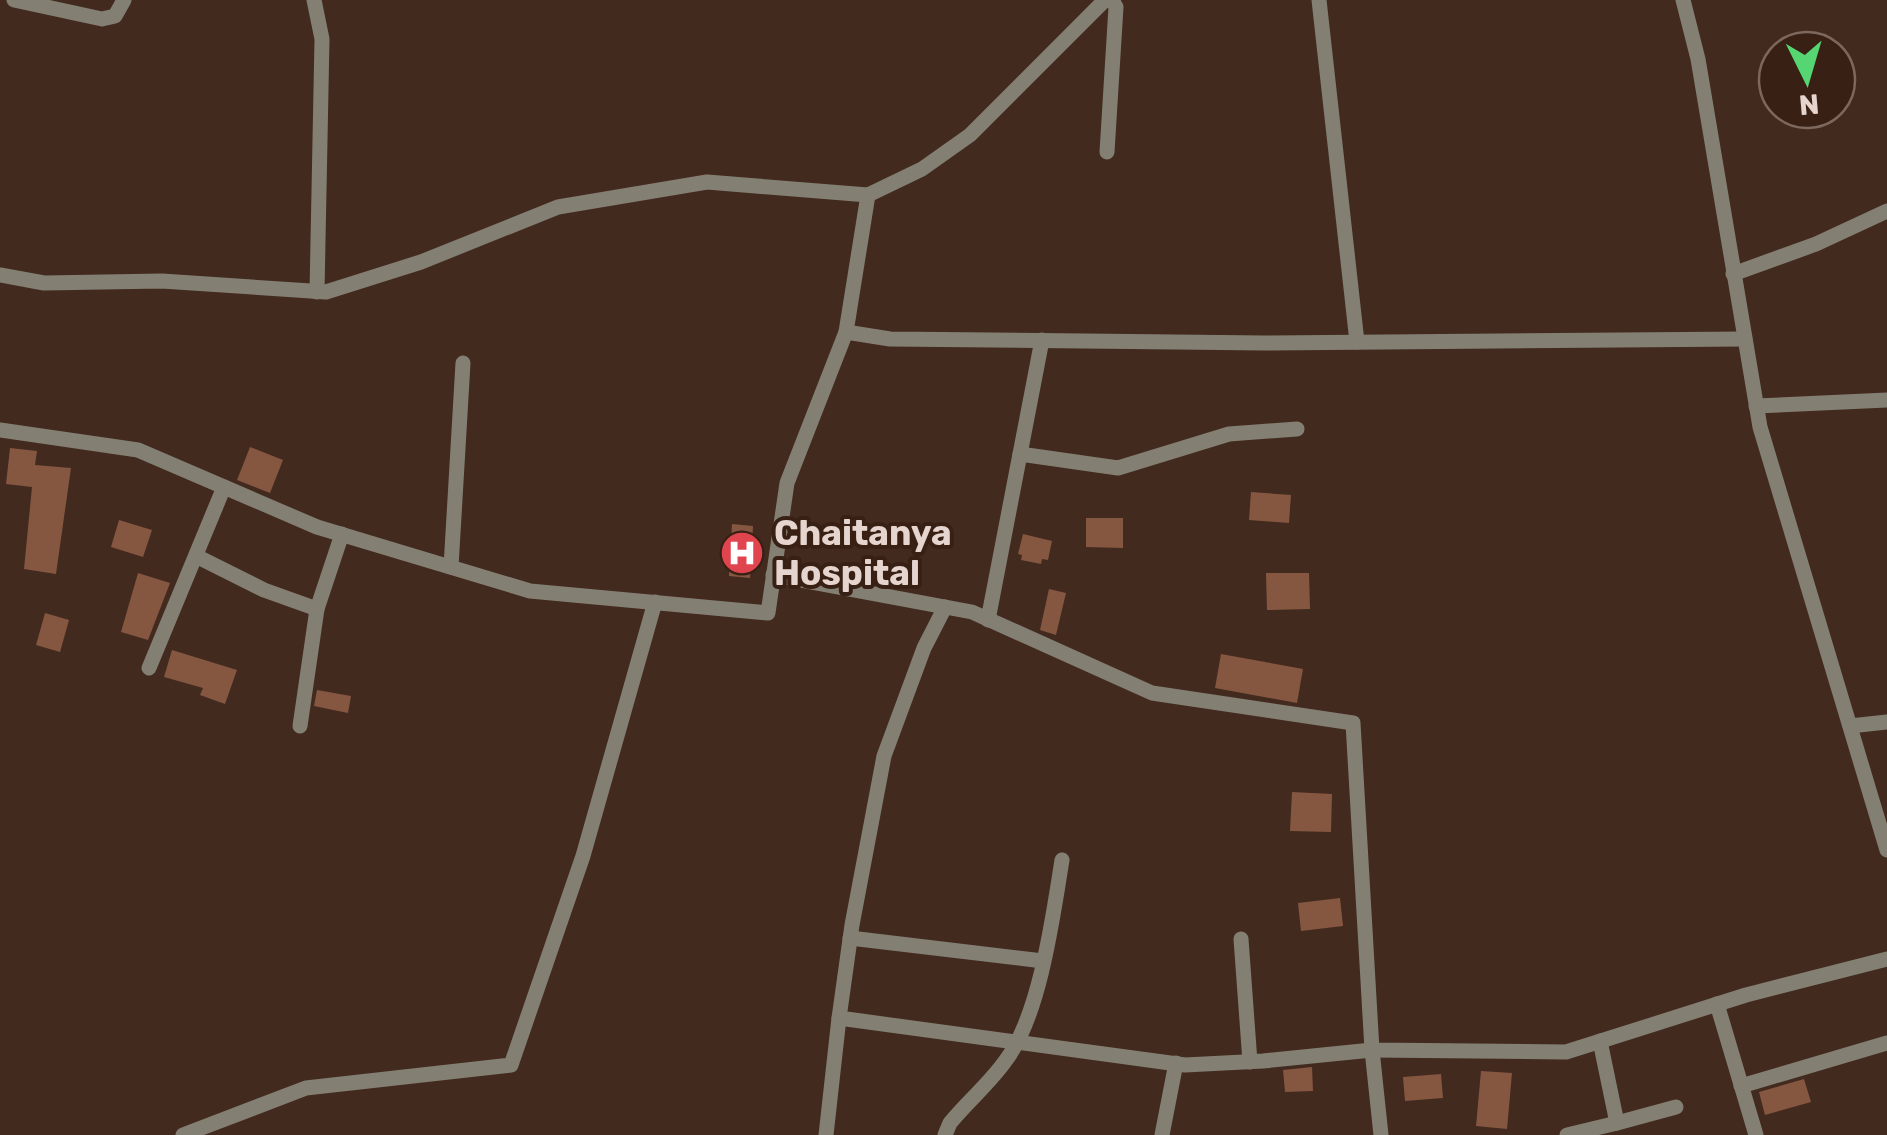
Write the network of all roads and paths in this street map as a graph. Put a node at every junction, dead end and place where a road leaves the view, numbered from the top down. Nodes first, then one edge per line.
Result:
1 (14, 0) edge
2 (124, 0) edge
3 (314, 0) edge
4 (1108, 0) edge
5 (1320, 0) edge
6 (1682, 0) edge
7 (1107, 152) dead end
8 (868, 195) junction
9 (1887, 211) edge
10 (1733, 274) junction
11 (0, 275) edge
12 (317, 292) junction
13 (846, 332) junction
14 (1744, 339) junction
15 (1042, 340) junction
16 (1357, 342) junction
17 (463, 363) dead end
18 (1887, 400) edge
19 (1756, 406) junction
20 (1297, 429) dead end
21 (0, 430) edge
22 (1020, 454) junction
23 (224, 487) junction
24 (342, 534) junction
25 (196, 556) junction
26 (452, 568) junction
27 (773, 576) junction
28 (655, 602) junction
29 (945, 607) junction
30 (318, 609) junction
31 (988, 620) junction
32 (149, 668) dead end
33 (1887, 722) edge
34 (300, 726) dead end
35 (1850, 726) junction
36 (1887, 850) edge
37 (1062, 860) dead end
38 (850, 938) junction
39 (1241, 939) dead end
40 (1887, 959) edge
41 (1042, 961) junction
42 (1717, 1004) junction
43 (840, 1018) junction
44 (1600, 1041) junction
45 (1017, 1044) junction
46 (1887, 1044) edge
47 (1372, 1050) junction
48 (1250, 1062) junction
49 (1176, 1064) junction
50 (1742, 1086) junction
51 (1676, 1107) dead end
52 (1618, 1123) junction
53 (183, 1135) edge
54 (826, 1135) edge
55 (945, 1135) edge
56 (1162, 1135) edge
57 (1381, 1135) edge
58 (1567, 1135) edge
59 (1756, 1135) edge

1 - 2 street
3 - 12 street
4 - 7 street
4 - 8 street
5 - 16 street
6 - 10 street
8 - 12 street
8 - 13 street
9 - 10 street
10 - 14 street
11 - 12 street
13 - 15 street
13 - 27 street
14 - 16 street
14 - 19 street
15 - 16 street
15 - 22 street
17 - 26 street
18 - 19 street
19 - 35 street
20 - 22 street
21 - 23 street
22 - 31 street
23 - 24 street
23 - 25 street
24 - 26 street
24 - 30 street
25 - 30 street
25 - 32 street
26 - 28 street
27 - 28 street
27 - 29 street
28 - 53 street
29 - 31 street
29 - 38 street
30 - 34 street
31 - 47 street
33 - 35 street
35 - 36 street
37 - 41 street
38 - 41 street
38 - 43 street
39 - 48 street
40 - 42 street
41 - 45 street
42 - 44 street
42 - 50 street
43 - 45 street
43 - 54 street
44 - 47 street
44 - 52 street
45 - 49 street
45 - 55 street
46 - 50 street
47 - 48 street
47 - 57 street
48 - 49 street
49 - 56 street
50 - 59 street
51 - 52 street
52 - 58 street

